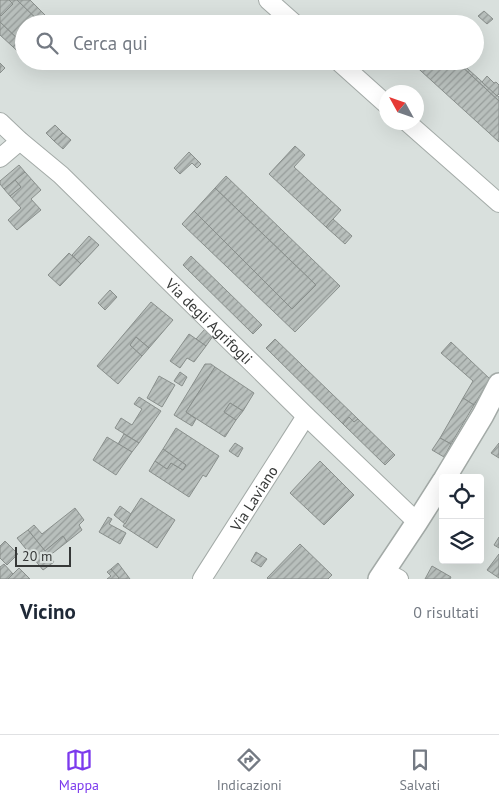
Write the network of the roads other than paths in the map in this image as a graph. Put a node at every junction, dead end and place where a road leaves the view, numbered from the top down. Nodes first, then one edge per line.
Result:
1 (268, 0) edge
2 (285, 15) edge
3 (348, 70) edge
4 (379, 98) edge
5 (0, 122) edge
6 (416, 130) edge
7 (20, 141) junction
8 (0, 158) edge
9 (499, 203) edge
10 (499, 384) edge
11 (306, 416) junction
12 (447, 474) edge
13 (439, 487) edge
14 (417, 522) junction
15 (387, 576) edge
16 (202, 579) edge

1 - 2 street
3 - 4 street
5 - 7 street, Via degli Agrifogli
6 - 9 street
7 - 8 street
7 - 11 street, Via degli Agrifogli
10 - 12 street
11 - 14 street, Via degli Agrifogli
11 - 16 street, Via Laviano
13 - 14 street
14 - 15 street

